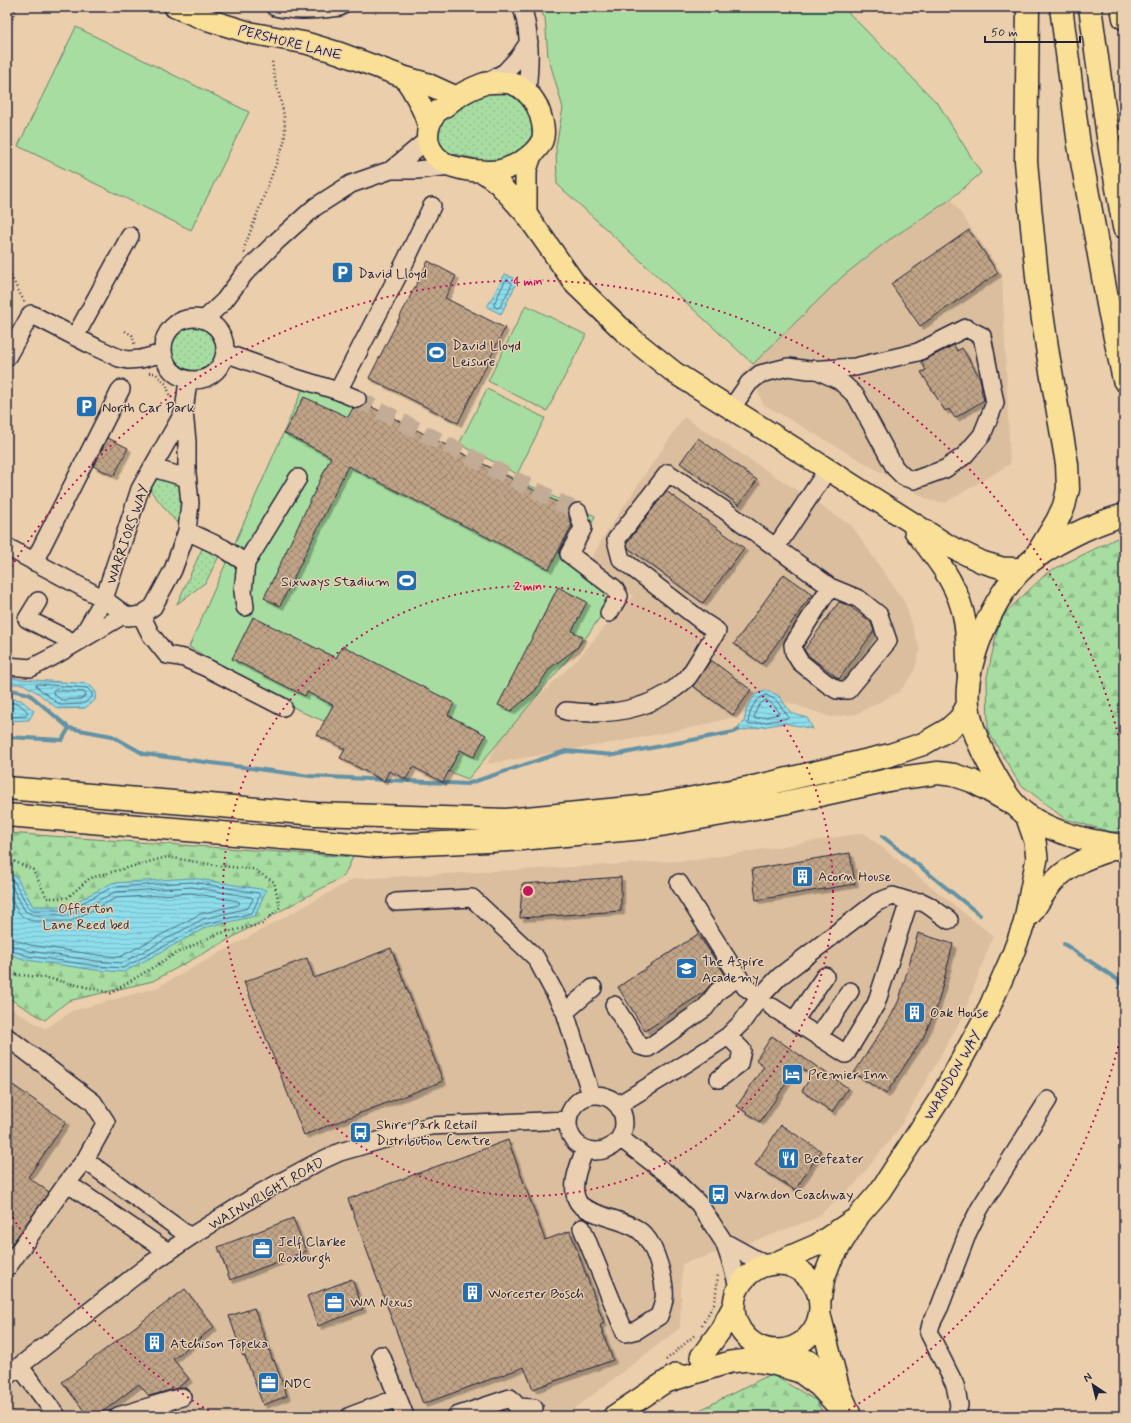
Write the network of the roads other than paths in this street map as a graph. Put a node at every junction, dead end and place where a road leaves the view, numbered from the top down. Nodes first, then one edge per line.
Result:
1 (175, 7) edge
2 (275, 7) edge
3 (340, 7) edge
4 (522, 7) edge
5 (1028, 7) edge
6 (1061, 7) edge
7 (1090, 7) edge
8 (1122, 7) edge
9 (1124, 18) edge
10 (529, 42) junction
11 (404, 77) junction
12 (486, 83) junction
13 (527, 91) junction
14 (456, 97) junction
15 (428, 133) junction
16 (530, 155) junction
17 (450, 166) junction
18 (392, 170) junction
19 (482, 171) junction
20 (432, 206) dead end
21 (526, 214) junction
22 (1124, 227) edge
23 (130, 236) dead end
24 (204, 320) junction
25 (75, 337) junction
26 (163, 353) junction
27 (225, 353) junction
28 (7, 357) edge
29 (815, 369) junction
30 (188, 380) junction
31 (1124, 380) edge
32 (121, 389) dead end
33 (338, 391) junction
34 (358, 399) tunnel mouth
35 (731, 409) junction
36 (184, 412) junction
37 (153, 468) junction
38 (828, 469) junction
39 (187, 478) junction
40 (298, 478) dead end
41 (578, 512) dead end
42 (1117, 517) edge
43 (906, 520) junction
44 (187, 531) junction
45 (7, 547) edge
46 (776, 547) junction
47 (34, 562) junction
48 (246, 563) junction
49 (1029, 564) junction
50 (830, 588) junction
51 (104, 599) junction
52 (38, 601) dead end
53 (245, 607) dead end
54 (609, 613) dead end
55 (133, 614) junction
56 (75, 643) junction
57 (7, 666) edge
58 (968, 678) junction
59 (968, 705) junction
60 (283, 707) dead end
61 (566, 711) dead end
62 (7, 788) edge
63 (1020, 810) junction
64 (7, 815) edge
65 (1123, 846) edge
66 (679, 883) dead end
67 (909, 901) junction
68 (396, 902) dead end
69 (949, 920) dead end
70 (1024, 924) junction
71 (825, 976) dead end
72 (739, 977) junction
73 (593, 988) dead end
74 (850, 991) dead end
75 (766, 1002) junction
76 (614, 1005) dead end
77 (565, 1012) junction
78 (794, 1021) junction
79 (728, 1036) junction
80 (819, 1036) junction
81 (7, 1038) edge
82 (719, 1079) dead end
83 (591, 1095) junction
84 (1048, 1100) dead end
85 (618, 1105) junction
86 (568, 1120) junction
87 (620, 1138) junction
88 (585, 1149) junction
89 (85, 1160) junction
90 (68, 1183) junction
91 (860, 1214) junction
92 (582, 1228) dead end
93 (190, 1237) junction
94 (724, 1242) junction
95 (168, 1252) junction
96 (771, 1264) junction
97 (7, 1268) edge
98 (738, 1286) junction
99 (733, 1307) junction
100 (820, 1308) junction
101 (756, 1344) junction
102 (782, 1350) junction
103 (381, 1355) dead end
104 (701, 1357) junction
105 (14, 1371) edge
106 (664, 1372) junction
107 (839, 1388) junction
108 (182, 1397) dead end
109 (398, 1398) junction
110 (534, 1408) dead end
111 (608, 1412) edge
112 (57, 1416) edge
113 (118, 1416) edge
114 (350, 1416) edge
115 (405, 1416) edge
116 (456, 1416) edge
117 (847, 1416) edge
118 (850, 1416) edge
119 (957, 1416) edge

1 - 11 main road, PERSHORE LANE
2 - 3 street
4 - 10 street
5 - 49 highway
6 - 31 highway
7 - 22 highway
8 - 9 highway
10 - 12 street
10 - 13 street
11 - 14 main road, PERSHORE LANE
11 - 15 main road
12 - 13 main road
12 - 14 main road
13 - 16 main road
14 - 15 main road
15 - 17 main road
15 - 18 street
16 - 19 main road
16 - 21 main road
17 - 18 street
17 - 19 main road
18 - 24 street
19 - 21 main road
20 - 33 street
21 - 35 main road
23 - 25 street
24 - 26 street
24 - 27 street
25 - 26 street
25 - 28 street
26 - 30 street
27 - 30 street
27 - 33 street
29 - 29 street
29 - 35 street
30 - 36 street, WARRIORS WAY
32 - 47 street
33 - 34 street
35 - 38 main road
36 - 37 street, WARRIORS WAY
36 - 39 street, WARRIORS WAY
37 - 39 street
37 - 51 street, WARRIORS WAY
38 - 43 main road
38 - 46 street
39 - 44 street, WARRIORS WAY
40 - 48 street
41 - 54 street
42 - 49 highway
43 - 49 main road
43 - 58 main road
44 - 48 street
44 - 55 street, WARRIORS WAY
45 - 47 street
46 - 50 street
46 - 61 street
47 - 51 street
48 - 53 street
49 - 58 highway
50 - 50 street
51 - 55 street, WARRIORS WAY
51 - 56 street
52 - 56 street
55 - 56 street
55 - 60 street, WARRIORS WAY
56 - 57 street
58 - 59 highway
59 - 62 highway
59 - 63 highway
63 - 64 highway
63 - 65 highway
63 - 70 main road, WARNDON WAY
65 - 70 main road, WARNDON WAY
66 - 72 street
67 - 69 street
67 - 75 street
67 - 80 street
68 - 77 street
70 - 91 main road, WARNDON WAY
71 - 78 street
72 - 75 street
72 - 76 street
73 - 77 street
74 - 80 street
75 - 78 street
75 - 79 street
77 - 83 street
78 - 80 street
79 - 82 street
79 - 85 street
81 - 89 street
83 - 85 street
83 - 86 street
84 - 119 street
85 - 87 street
86 - 88 street
86 - 93 street, WAINWRIGHT ROAD
87 - 88 street
87 - 94 street
88 - 92 street
89 - 90 street
89 - 93 street
90 - 95 street
90 - 97 street
91 - 96 main road, WARNDON WAY
91 - 100 main road, WARNDON WAY
93 - 95 street, WAINWRIGHT ROAD
94 - 96 street
94 - 98 street
95 - 105 street, WAINWRIGHT ROAD
96 - 98 main road
96 - 100 main road
98 - 99 main road
99 - 101 main road
99 - 104 main road
100 - 102 main road
100 - 107 main road
101 - 102 main road
101 - 104 main road
102 - 107 main road
103 - 109 street
104 - 106 main road
105 - 112 street
106 - 111 main road
106 - 117 main road
107 - 118 main road
108 - 113 street
109 - 114 street
109 - 115 street
110 - 116 street

